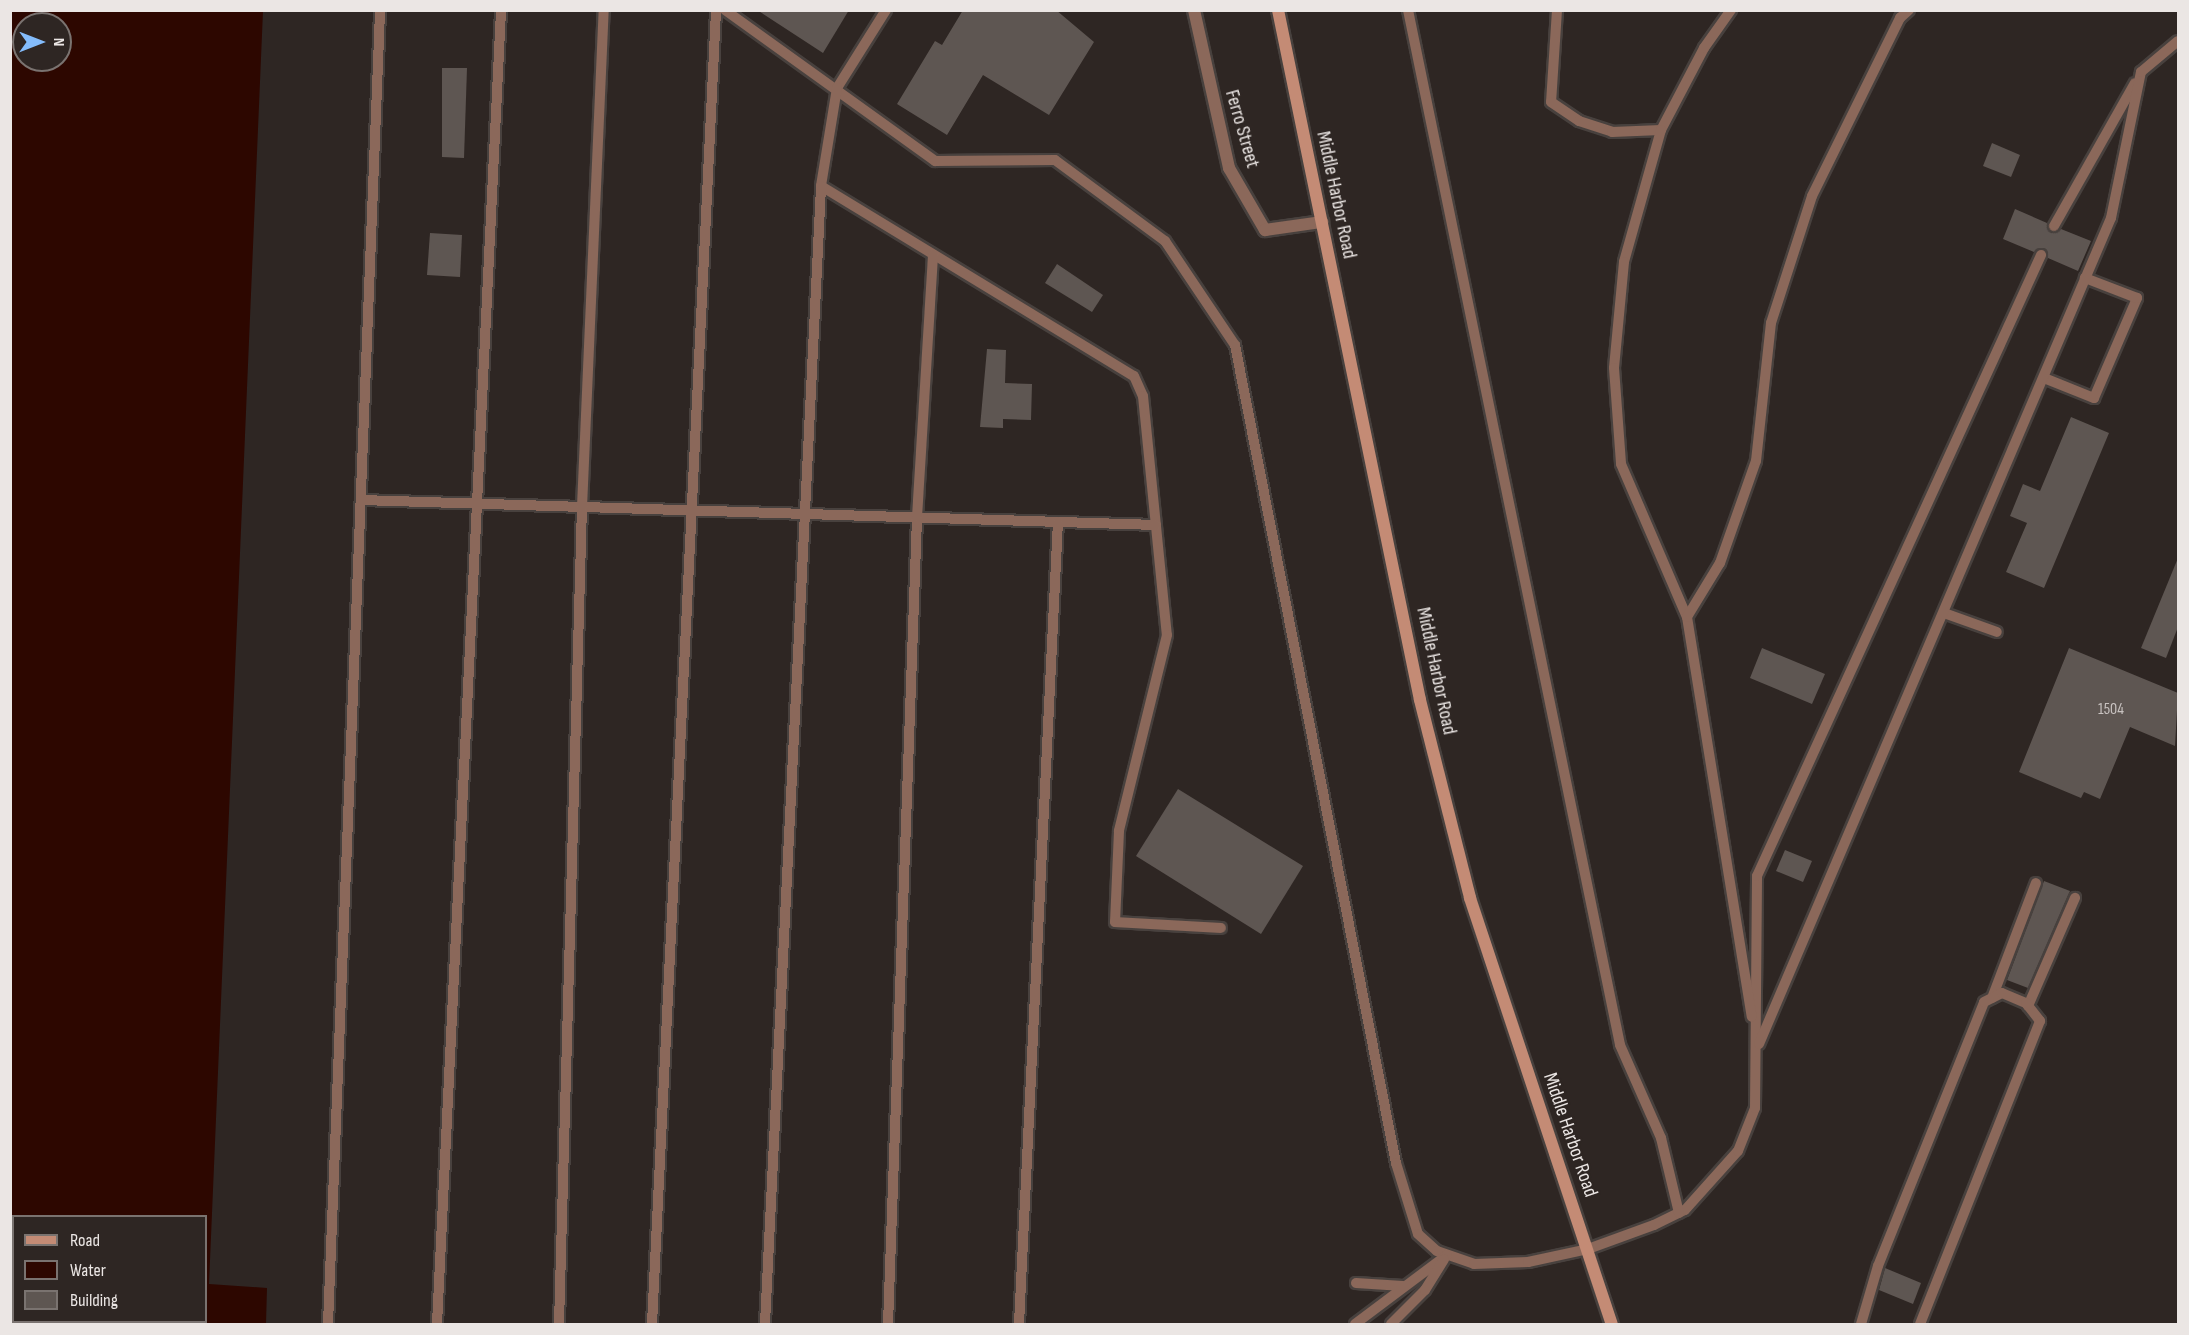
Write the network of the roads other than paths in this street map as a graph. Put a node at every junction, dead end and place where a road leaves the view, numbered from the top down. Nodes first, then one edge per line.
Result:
1 (380, 10) edge
2 (501, 10) edge
3 (604, 10) edge
4 (716, 10) edge
5 (725, 10) edge
6 (886, 10) edge
7 (1194, 10) edge
8 (1278, 10) edge
9 (1408, 10) edge
10 (1557, 10) edge
11 (1731, 10) edge
12 (1910, 10) edge
13 (2178, 41) edge
14 (2141, 72) junction
15 (837, 88) junction
16 (1660, 130) junction
17 (821, 186) junction
18 (1322, 222) junction
19 (2054, 226) dead end
20 (933, 255) junction
21 (2041, 255) dead end
22 (2085, 278) junction
23 (2044, 378) junction
24 (361, 500) junction
25 (478, 504) junction
26 (582, 507) junction
27 (693, 510) junction
28 (806, 514) junction
29 (917, 517) junction
30 (1058, 522) junction
31 (1156, 525) junction
32 (1944, 613) junction
33 (1687, 617) junction
34 (1997, 632) dead end
35 (2036, 883) dead end
36 (2075, 898) dead end
37 (1221, 928) dead end
38 (1992, 998) junction
39 (2028, 1006) junction
40 (1757, 1048) junction
41 (1679, 1213) junction
42 (1588, 1250) junction
43 (1447, 1254) junction
44 (1356, 1283) dead end
45 (1403, 1286) junction
46 (328, 1324) edge
47 (437, 1324) edge
48 (559, 1324) edge
49 (652, 1324) edge
50 (765, 1324) edge
51 (888, 1324) edge
52 (1019, 1324) edge
53 (1354, 1324) edge
54 (1390, 1324) edge
55 (1612, 1324) edge
56 (1861, 1324) edge
57 (1920, 1324) edge

1 - 24 lane
2 - 25 lane
3 - 26 lane
4 - 27 lane
5 - 15 lane
6 - 15 lane
7 - 18 street, Ferro Street
8 - 18 main road, Middle Harbor Road
9 - 41 lane
10 - 16 lane
11 - 16 lane
12 - 33 lane
13 - 14 lane
14 - 19 lane
14 - 22 lane
15 - 17 lane
15 - 43 lane
16 - 33 lane
17 - 20 lane
17 - 28 lane
18 - 42 main road, Middle Harbor Road
20 - 29 lane
20 - 31 lane
21 - 40 lane
22 - 23 lane
22 - 23 lane
23 - 32 lane
24 - 25 lane
24 - 46 lane
25 - 26 lane
25 - 47 lane
26 - 27 lane
26 - 48 lane
27 - 28 lane
27 - 49 lane
28 - 29 lane
28 - 50 lane
29 - 30 lane
29 - 51 lane
30 - 31 lane
30 - 52 lane
31 - 37 lane
32 - 34 lane
32 - 40 lane
33 - 40 lane
35 - 38 lane
36 - 39 lane
38 - 39 lane
38 - 56 lane
39 - 57 lane
40 - 41 lane
41 - 42 lane
42 - 43 lane
42 - 55 main road, Middle Harbor Road
43 - 45 lane
43 - 54 lane
44 - 45 lane
45 - 53 lane

